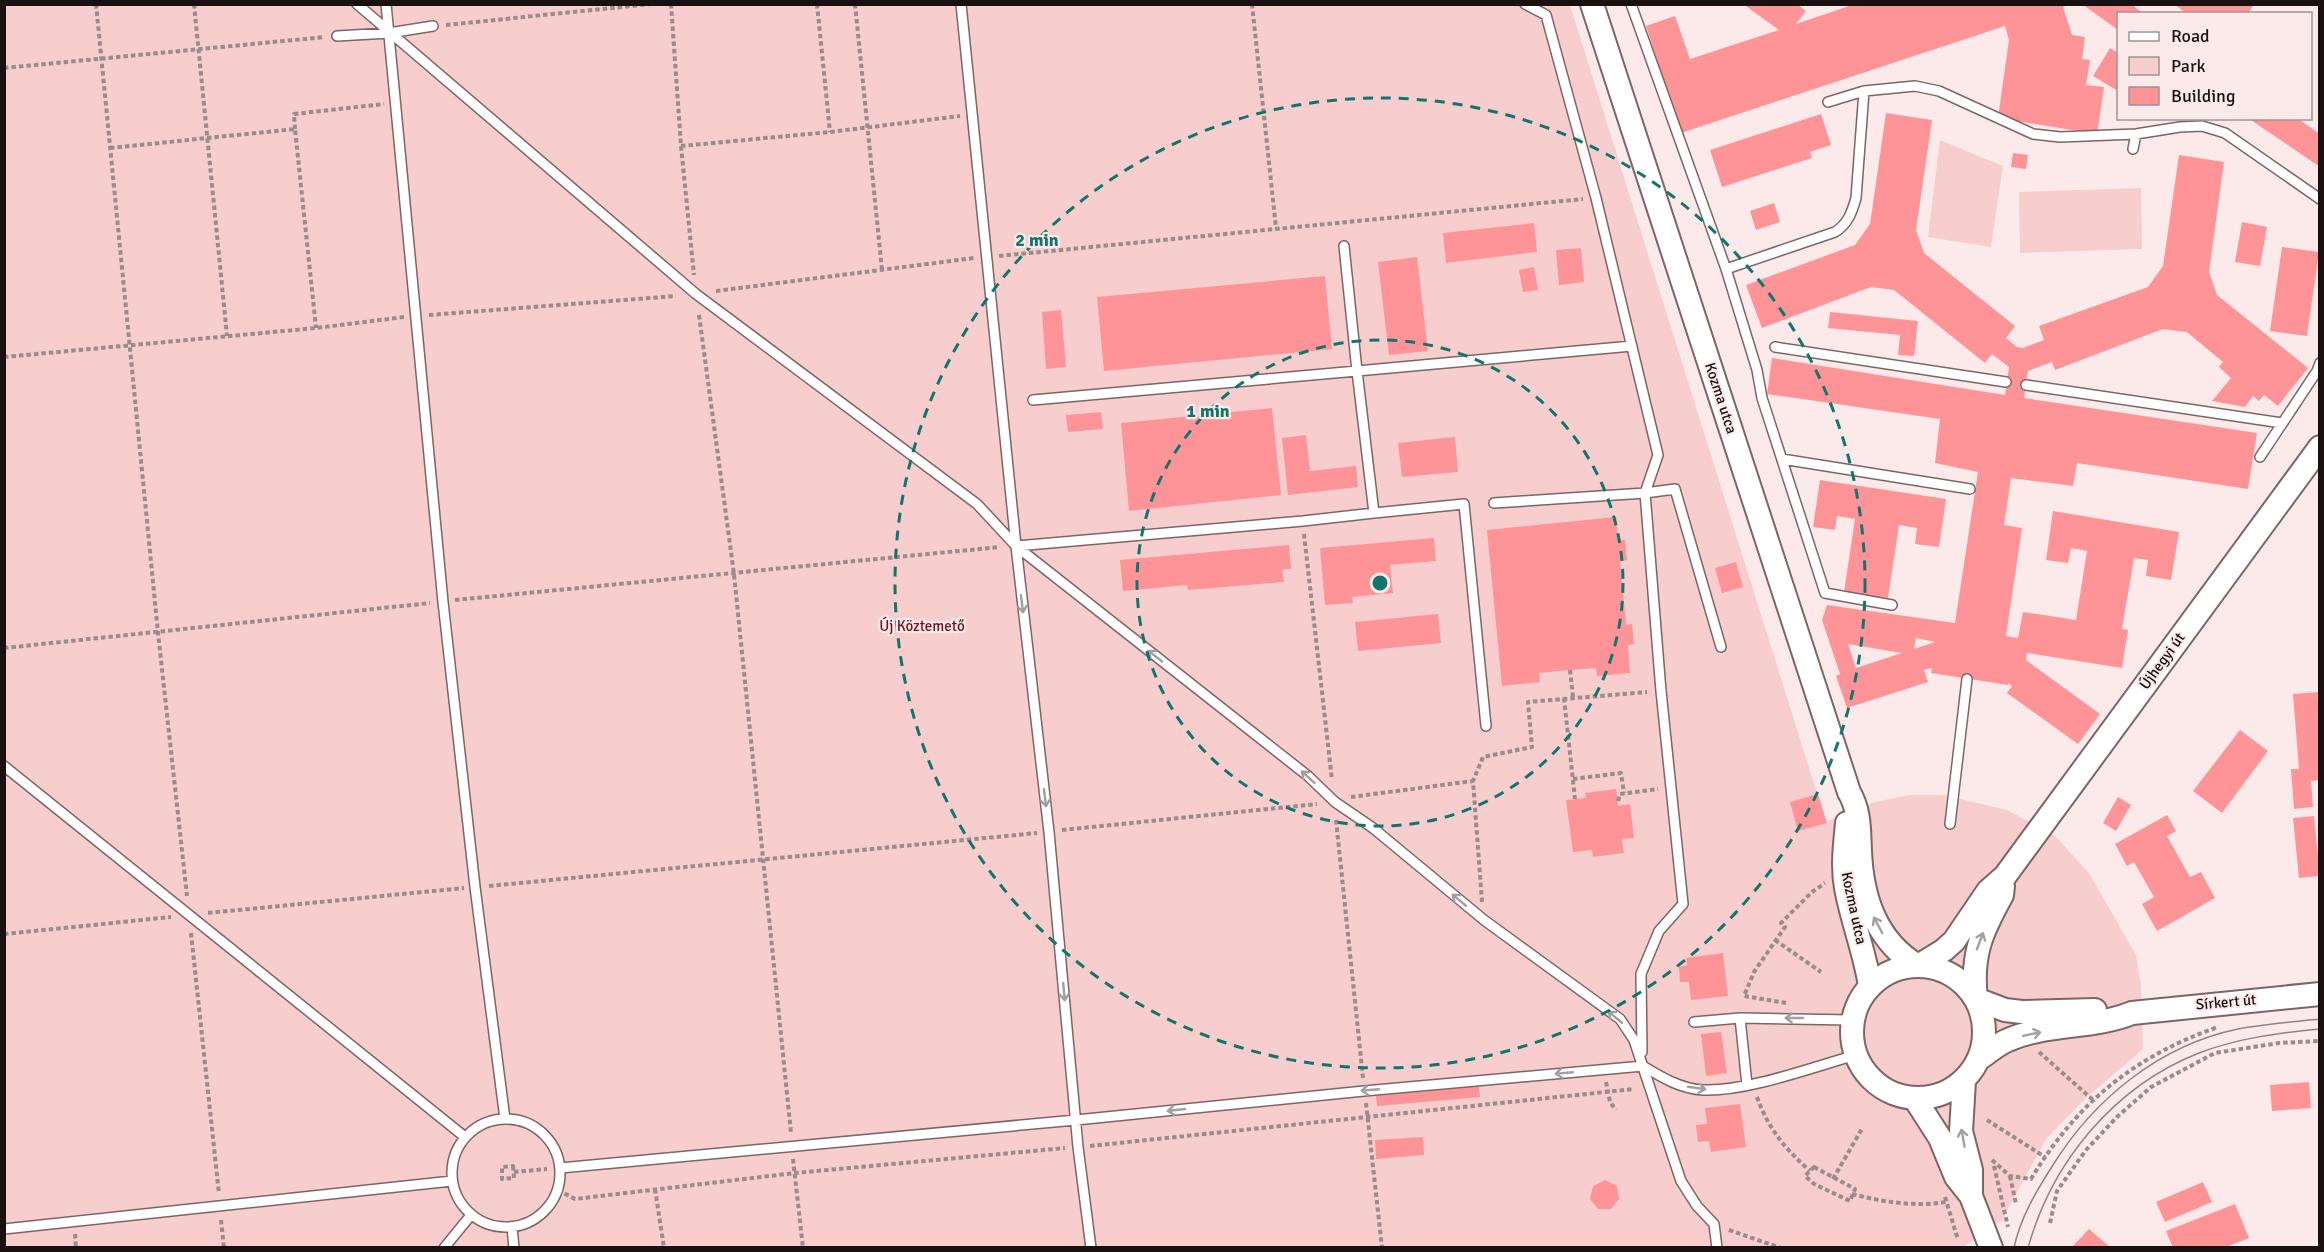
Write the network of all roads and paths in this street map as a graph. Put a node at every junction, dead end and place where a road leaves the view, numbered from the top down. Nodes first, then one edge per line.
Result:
1 (96, 4) edge
2 (194, 4) edge
3 (357, 4) edge
4 (386, 4) edge
5 (651, 4) edge
6 (671, 4) edge
7 (817, 4) edge
8 (855, 4) edge
9 (961, 4) edge
10 (1252, 4) edge
11 (1525, 4) edge
12 (1551, 4) edge
13 (1592, 4) edge
14 (1631, 4) edge
15 (1546, 15) junction
16 (434, 26) joint
17 (389, 33) junction
18 (337, 36) joint
19 (197, 50) junction
20 (102, 58) junction
21 (4, 68) edge
22 (1864, 91) junction
23 (396, 102) junction
24 (1828, 102) dead end
25 (972, 114) junction
26 (867, 128) junction
27 (295, 129) junction
28 (830, 132) junction
29 (2136, 134) junction
30 (207, 139) junction
31 (681, 146) junction
32 (110, 148) junction
33 (2133, 149) dead end
34 (1596, 198) junction
35 (2319, 199) edge
36 (1276, 228) junction
37 (1344, 246) dead end
38 (988, 257) junction
39 (1726, 269) junction
40 (882, 270) junction
41 (696, 294) junction
42 (417, 316) junction
43 (316, 328) junction
44 (226, 336) junction
45 (129, 345) junction
46 (1632, 346) junction
47 (1775, 347) dead end
48 (4, 357) edge
49 (2319, 363) edge
50 (1357, 371) junction
51 (2006, 382) dead end
52 (2026, 386) dead end
53 (1033, 400) dead end
54 (2282, 423) junction
55 (2319, 447) edge
56 (2260, 457) dead end
57 (1782, 459) junction
58 (1970, 489) dead end
59 (1645, 493) junction
60 (1494, 502) dead end
61 (1374, 513) junction
62 (1303, 521) junction
63 (1016, 546) junction
64 (734, 574) junction
65 (443, 602) junction
66 (1892, 605) dead end
67 (158, 633) junction
68 (1721, 646) dead end
69 (4, 648) edge
70 (1570, 670) dead end
71 (1967, 679) dead end
72 (1661, 691) junction
73 (1573, 697) junction
74 (1564, 698) junction
75 (1486, 726) dead end
76 (4, 766) edge
77 (1573, 778) junction
78 (1473, 781) junction
79 (1671, 787) junction
80 (1850, 792) junction
81 (1624, 793) junction
82 (1575, 799) dead end
83 (1618, 801) dead end
84 (1335, 802) junction
85 (1950, 824) dead end
86 (1049, 832) junction
87 (762, 858) junction
88 (2005, 876) junction
89 (1825, 883) dead end
90 (474, 887) junction
91 (189, 915) junction
92 (1484, 920) junction
93 (4, 934) edge
94 (1775, 940) junction
95 (1918, 966) junction
96 (1821, 972) dead end
97 (1870, 986) junction
98 (2319, 994) edge
99 (1976, 999) junction
100 (1788, 1003) dead end
101 (2132, 1012) junction
102 (1740, 1018) junction
103 (1852, 1020) junction
104 (1694, 1022) dead end
105 (2222, 1026) dead end
106 (2319, 1041) edge
107 (2033, 1044) dead end
108 (1856, 1054) junction
109 (1980, 1058) junction
110 (1643, 1066) junction
111 (1605, 1070) junction
112 (1964, 1081) junction
113 (1747, 1085) junction
114 (1364, 1091) junction
115 (1755, 1093) dead end
116 (1915, 1099) junction
117 (2093, 1101) junction
118 (1616, 1110) dead end
119 (505, 1119) junction
120 (1076, 1120) junction
121 (1987, 1120) dead end
122 (1863, 1127) dead end
123 (465, 1137) junction
124 (792, 1146) junction
125 (1988, 1153) dead end
126 (2045, 1157) junction
127 (1993, 1162) junction
128 (560, 1168) junction
129 (535, 1170) dead end
130 (1810, 1170) junction
131 (514, 1172) junction
132 (2010, 1176) junction
133 (1833, 1179) junction
134 (452, 1181) junction
135 (655, 1189) dead end
136 (1852, 1194) junction
137 (1971, 1196) junction
138 (1946, 1202) dead end
139 (2016, 1204) dead end
140 (220, 1206) junction
141 (471, 1215) junction
142 (2050, 1223) dead end
143 (1714, 1224) junction
144 (512, 1227) junction
145 (2008, 1227) dead end
146 (4, 1229) edge
147 (224, 1248) edge
148 (444, 1248) edge
149 (514, 1248) edge
150 (664, 1248) edge
151 (802, 1248) edge
152 (1091, 1248) edge
153 (1382, 1248) edge
154 (1716, 1248) edge
155 (1781, 1248) edge
156 (1991, 1248) edge

1 - 20 path
2 - 19 path
3 - 17 lane
4 - 17 lane
5 - 16 path
6 - 31 path
7 - 28 path
8 - 26 path
9 - 25 lane
10 - 36 path
11 - 15 lane
12 - 15 lane
13 - 80 street, Kozma utca
14 - 39 lane
15 - 34 lane
16 - 17 lane
17 - 18 lane
17 - 23 lane
17 - 41 lane
18 - 19 path
19 - 20 path
19 - 30 path
20 - 21 path
20 - 32 path
22 - 24 lane
22 - 29 lane
22 - 39 lane
23 - 27 path
23 - 42 lane
25 - 26 path
25 - 38 lane
26 - 28 path
26 - 40 path
27 - 30 path
27 - 43 path
28 - 31 path
29 - 33 lane
29 - 35 lane
30 - 32 path
30 - 44 path
31 - 41 path
32 - 45 path
34 - 36 path
34 - 46 lane
36 - 38 path
37 - 50 lane
38 - 40 path
38 - 63 lane
39 - 57 lane
40 - 41 path
41 - 42 path
41 - 63 lane
41 - 64 path
42 - 43 path
42 - 65 lane
43 - 44 path
44 - 45 path
45 - 48 path
45 - 67 path
46 - 50 lane
46 - 59 lane
47 - 51 lane
49 - 54 lane
50 - 53 lane
50 - 61 lane
52 - 54 lane
54 - 56 lane
55 - 88 street, Újhegyi út
57 - 58 lane
57 - 66 lane
59 - 60 lane
59 - 68 lane
59 - 72 lane
61 - 62 lane
61 - 75 lane
62 - 63 lane
62 - 84 path
63 - 64 path
84 -> 63 lane
63 -> 86 lane
64 - 65 path
64 - 87 path
65 - 67 path
65 - 90 lane
67 - 69 path
67 - 91 path
70 - 73 path
71 - 85 lane
72 - 73 path
72 - 79 lane
73 - 74 path
74 - 77 path
74 - 78 path
76 - 91 lane
77 - 81 path
77 - 82 path
78 - 84 path
78 - 92 path
79 - 81 path
79 - 110 lane
95 -> 80 street, Kozma utca
80 - 97 street, Kozma utca
81 - 83 path
84 - 86 path
92 -> 84 lane
84 - 114 path
86 - 87 path
86 -> 120 lane
87 - 90 path
87 - 124 path
88 - 95 street, Újhegyi út
99 -> 88 street, Újhegyi út
89 - 94 path
90 - 91 path
90 - 119 lane
91 - 93 path
91 - 123 lane
91 - 140 path
110 -> 92 lane
94 - 96 path
94 - 100 path
95 - 97 street, Kozma utca
95 - 99 street, Kozma utca
97 - 103 street, Kozma utca
98 - 101 street, Sírkert út
99 - 101 street, Sírkert út
99 - 109 street, Kozma utca
109 -> 101 street, Sírkert út
103 -> 102 lane
102 - 104 lane
102 - 113 lane
103 - 108 street, Kozma utca
105 - 117 path
106 - 142 path
107 - 117 path
108 - 113 lane
108 - 116 street, Kozma utca
109 - 112 street, Kozma utca
110 - 111 lane
110 -> 113 lane
110 - 143 lane
111 -> 114 lane
111 - 118 path
112 - 116 street, Kozma utca
137 -> 112 street, Kozma utca
114 -> 120 lane
114 - 153 path
115 - 130 path
116 - 137 street, Kozma utca
117 - 126 path
119 - 123 lane
119 - 128 lane
120 - 124 lane
120 - 152 lane
121 - 126 path
122 - 133 path
123 - 134 lane
124 - 128 lane
124 - 151 path
125 - 127 path
126 - 132 path
127 - 132 path
127 - 145 path
128 - 144 lane
129 - 131 path
130 - 133 path
130 - 136 path
131 - 131 path
132 - 139 path
133 - 136 path
134 - 140 lane
134 - 141 lane
135 - 150 path
136 - 138 path
137 - 156 street, Kozma utca
140 - 146 lane
140 - 147 path
141 - 144 lane
141 - 148 lane
143 - 154 lane
143 - 155 path
144 - 149 lane

